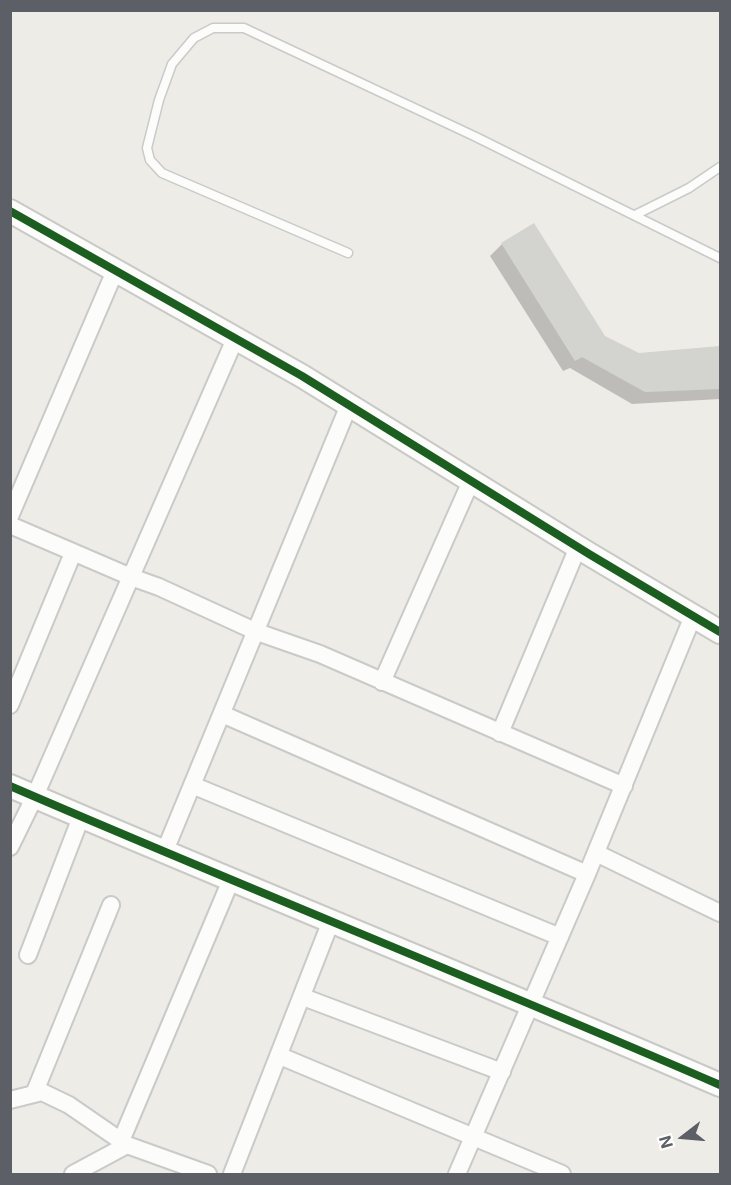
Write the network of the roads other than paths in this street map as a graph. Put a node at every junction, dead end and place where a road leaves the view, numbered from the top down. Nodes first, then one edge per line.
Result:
1 (720, 167) edge
2 (10, 211) edge
3 (634, 215) junction
4 (348, 253) dead end
5 (720, 258) edge
6 (115, 271) junction
7 (235, 339) junction
8 (349, 405) junction
9 (471, 481) junction
10 (10, 516) edge
11 (10, 525) edge
12 (578, 547) junction
13 (73, 552) junction
14 (131, 578) junction
15 (693, 616) junction
16 (257, 632) junction
17 (720, 632) edge
18 (382, 682) junction
19 (10, 705) edge
20 (222, 714) junction
21 (500, 733) junction
22 (192, 785) junction
23 (10, 786) edge
24 (624, 786) junction
25 (35, 796) junction
26 (81, 817) junction
27 (10, 847) edge
28 (164, 852) junction
29 (596, 853) junction
30 (587, 874) junction
31 (231, 880) junction
32 (111, 905) dead end
33 (720, 913) edge
34 (331, 921) junction
35 (560, 937) junction
36 (28, 955) dead end
37 (303, 997) junction
38 (532, 1004) junction
39 (280, 1056) junction
40 (502, 1072) junction
41 (720, 1085) edge
42 (34, 1094) junction
43 (12, 1097) edge
44 (474, 1137) junction
45 (124, 1143) junction
46 (73, 1174) edge
47 (208, 1174) edge
48 (232, 1174) edge
49 (457, 1174) edge
50 (562, 1174) edge

1 - 3 lane
2 - 6 street
3 - 4 lane
3 - 5 lane
6 - 7 street
6 - 10 street
7 - 8 street
7 - 14 street
8 - 9 street
8 - 16 street
9 - 12 street
9 - 18 street
11 - 13 street
12 - 15 street
12 - 21 street
13 - 14 street
13 - 19 street
14 - 16 street
14 - 25 street
15 - 17 street
15 - 24 street
16 - 18 street
16 - 20 street
18 - 21 street
20 - 22 street
20 - 30 street
21 - 24 street
22 - 28 street
22 - 35 street
23 - 25 street
24 - 29 street
25 - 26 street
25 - 27 street
26 - 28 street
26 - 36 street
28 - 31 street
29 - 30 street
29 - 33 street
30 - 35 street
31 - 34 street
31 - 45 street
32 - 42 street
34 - 37 street
34 - 38 street
35 - 38 street
37 - 39 street
37 - 40 street
38 - 40 street
38 - 41 street
39 - 44 street
39 - 48 street
40 - 44 street
42 - 43 street
42 - 45 street
44 - 49 street
44 - 50 street
45 - 46 street
45 - 47 street

